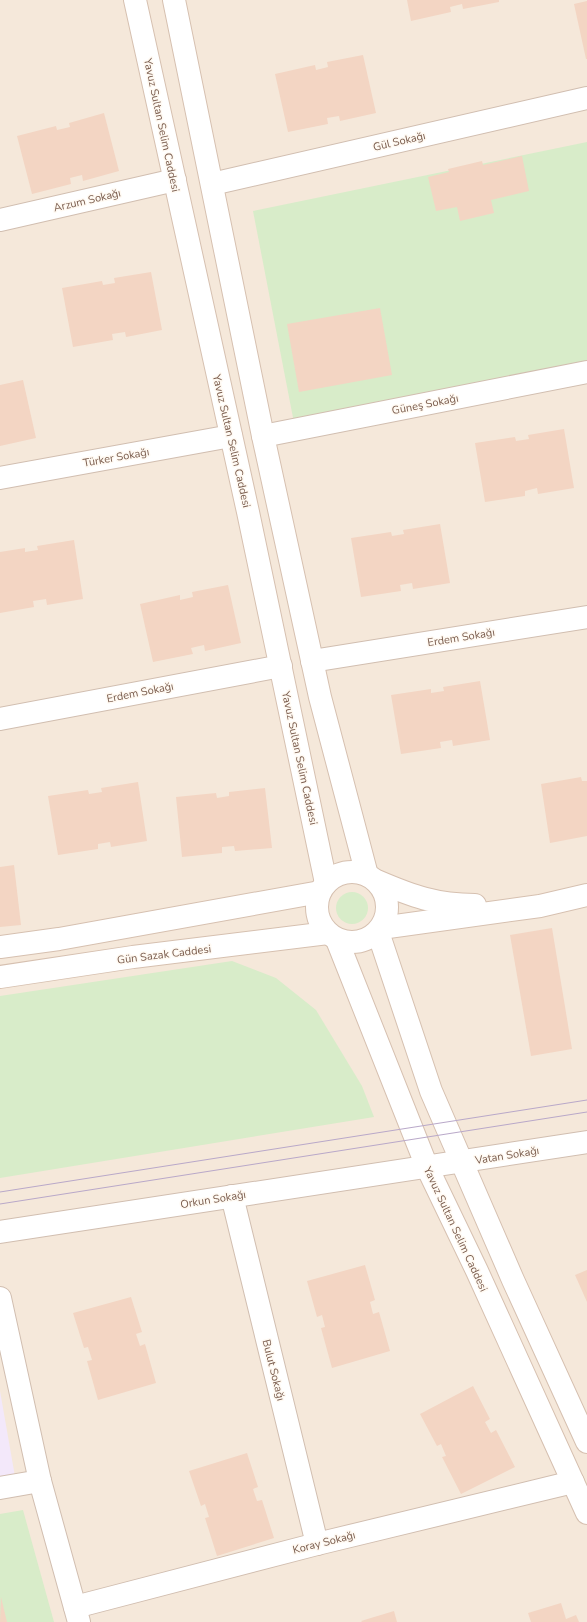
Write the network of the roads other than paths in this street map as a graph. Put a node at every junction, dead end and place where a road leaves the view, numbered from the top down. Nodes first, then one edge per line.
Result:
1 (135, 0) edge
2 (174, 0) edge
3 (587, 98) edge
4 (175, 180) junction
5 (212, 184) junction
6 (0, 220) edge
7 (587, 372) edge
8 (231, 436) junction
9 (263, 436) junction
10 (0, 478) edge
11 (587, 616) edge
12 (312, 661) junction
13 (281, 666) junction
14 (0, 718) edge
15 (372, 878) junction
16 (323, 888) junction
17 (587, 895) edge
18 (540, 906) junction
19 (380, 930) junction
20 (333, 936) junction
21 (0, 947) edge
22 (0, 977) edge
23 (587, 1142) edge
24 (461, 1162) junction
25 (426, 1167) junction
26 (232, 1196) junction
27 (0, 1232) edge
28 (0, 1298) edge
29 (587, 1442) edge
30 (40, 1481) junction
31 (573, 1482) junction
32 (0, 1488) edge
33 (587, 1513) edge
34 (317, 1544) junction
35 (77, 1614) edge

1 - 4 street, Yavuz Sultan Selim Caddesi
2 - 5 street
3 - 5 street, Gül Sokağı
4 - 6 street, Arzum Sokağı
4 - 8 street, Yavuz Sultan Selim Caddesi
5 - 9 street
7 - 9 street, Güneş Sokağı
8 - 10 street, Türker Sokağı
8 - 13 street, Yavuz Sultan Selim Caddesi
9 - 12 street
11 - 12 street, Erdem Sokağı
12 - 15 street
13 - 14 street, Erdem Sokağı
13 - 16 street, Yavuz Sultan Selim Caddesi
15 - 16 street
15 - 18 street
15 - 19 street
16 - 20 street
16 - 21 street
17 - 18 street
18 - 19 street
19 - 20 street
19 - 24 street
20 - 22 street, Gün Sazak Caddesi
20 - 25 street, Yavuz Sultan Selim Caddesi
23 - 24 street, Vatan Sokağı
24 - 25 street, Vatan Sokağı
24 - 29 street
25 - 26 street, Orkun Sokağı
25 - 31 street, Yavuz Sultan Selim Caddesi
26 - 27 street, Orkun Sokağı
26 - 34 street, Bulut Sokağı
28 - 30 street
30 - 32 street
30 - 35 street
31 - 33 street, Yavuz Sultan Selim Caddesi
31 - 34 street, Koray Sokağı
34 - 35 street, Koray Sokağı

